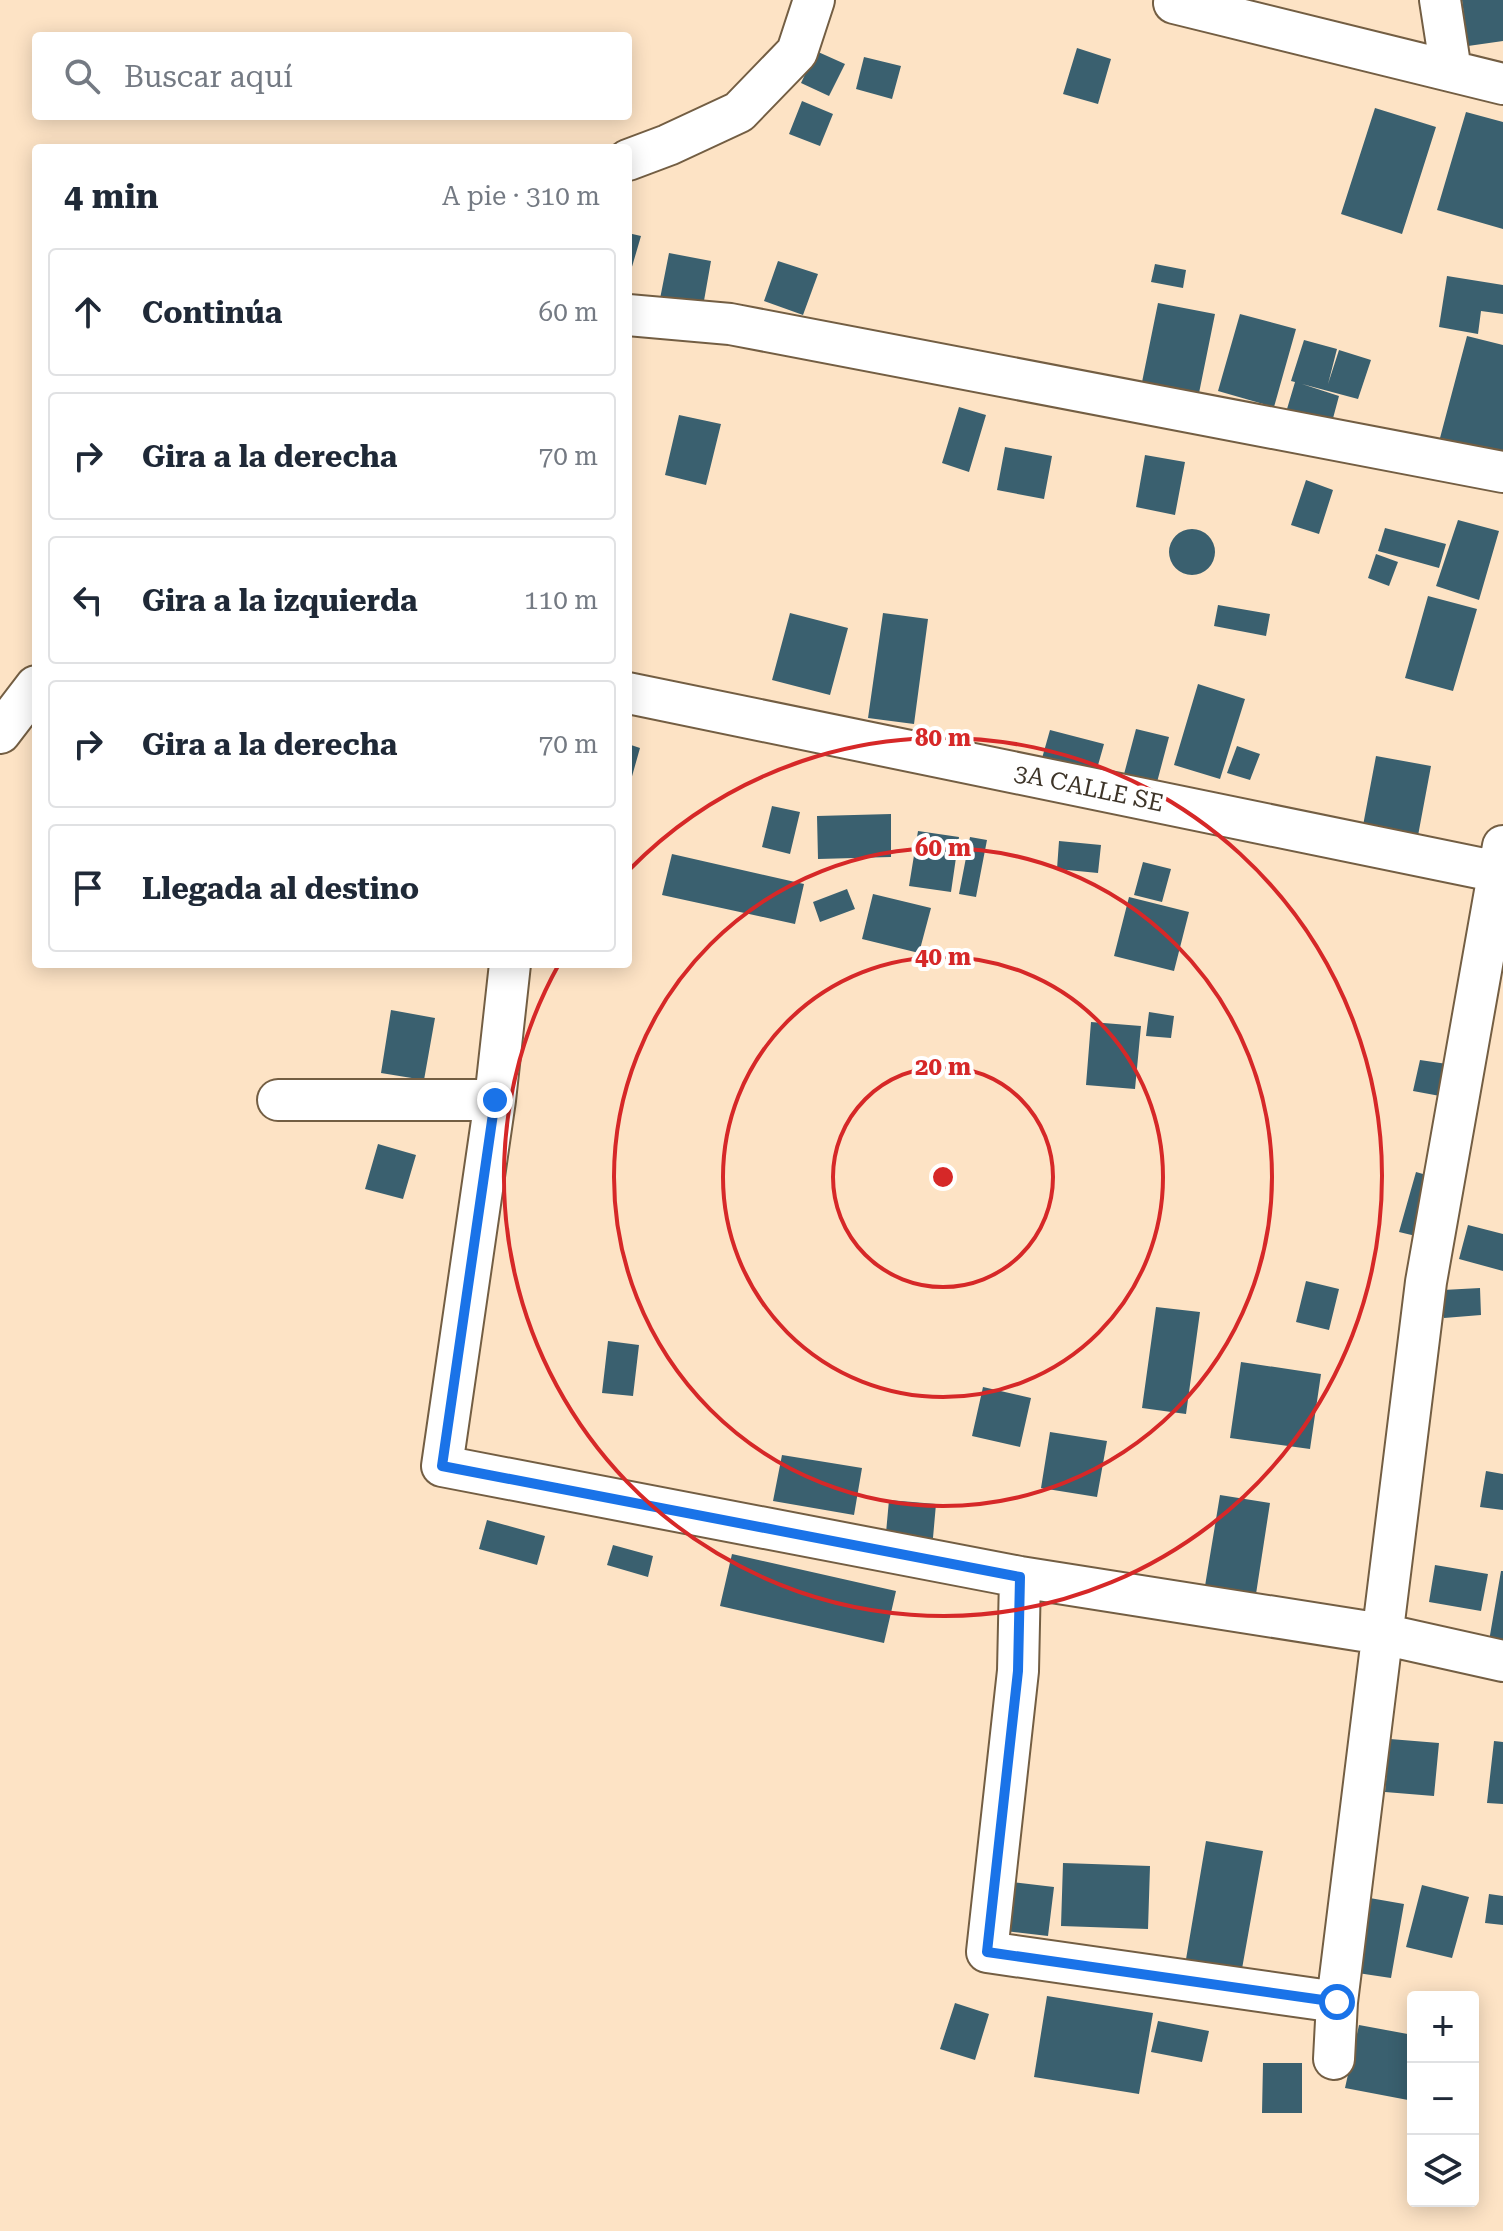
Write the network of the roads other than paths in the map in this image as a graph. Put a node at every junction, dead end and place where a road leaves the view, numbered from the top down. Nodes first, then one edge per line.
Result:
1 (814, 0) edge
2 (1440, 0) edge
3 (1174, 3) dead end
4 (1451, 71) junction
5 (1503, 84) edge
6 (632, 158) edge
7 (632, 315) edge
8 (1503, 472) edge
9 (32, 691) edge
10 (632, 694) edge
11 (0, 733) edge
12 (1501, 863) edge
13 (510, 968) edge
14 (278, 1100) dead end
15 (495, 1100) junction
16 (1020, 1577) junction
17 (1382, 1634) junction
18 (1503, 1661) edge
19 (1337, 2002) junction
20 (1334, 2059) dead end

1 - 6 street
2 - 4 street
3 - 4 street
4 - 5 street
7 - 8 street
9 - 11 street
10 - 12 street, 3A CALLE SE
12 - 17 street
13 - 15 street
14 - 15 street
15 - 16 street
16 - 17 street
16 - 19 street
17 - 18 street
17 - 19 street
19 - 20 street

